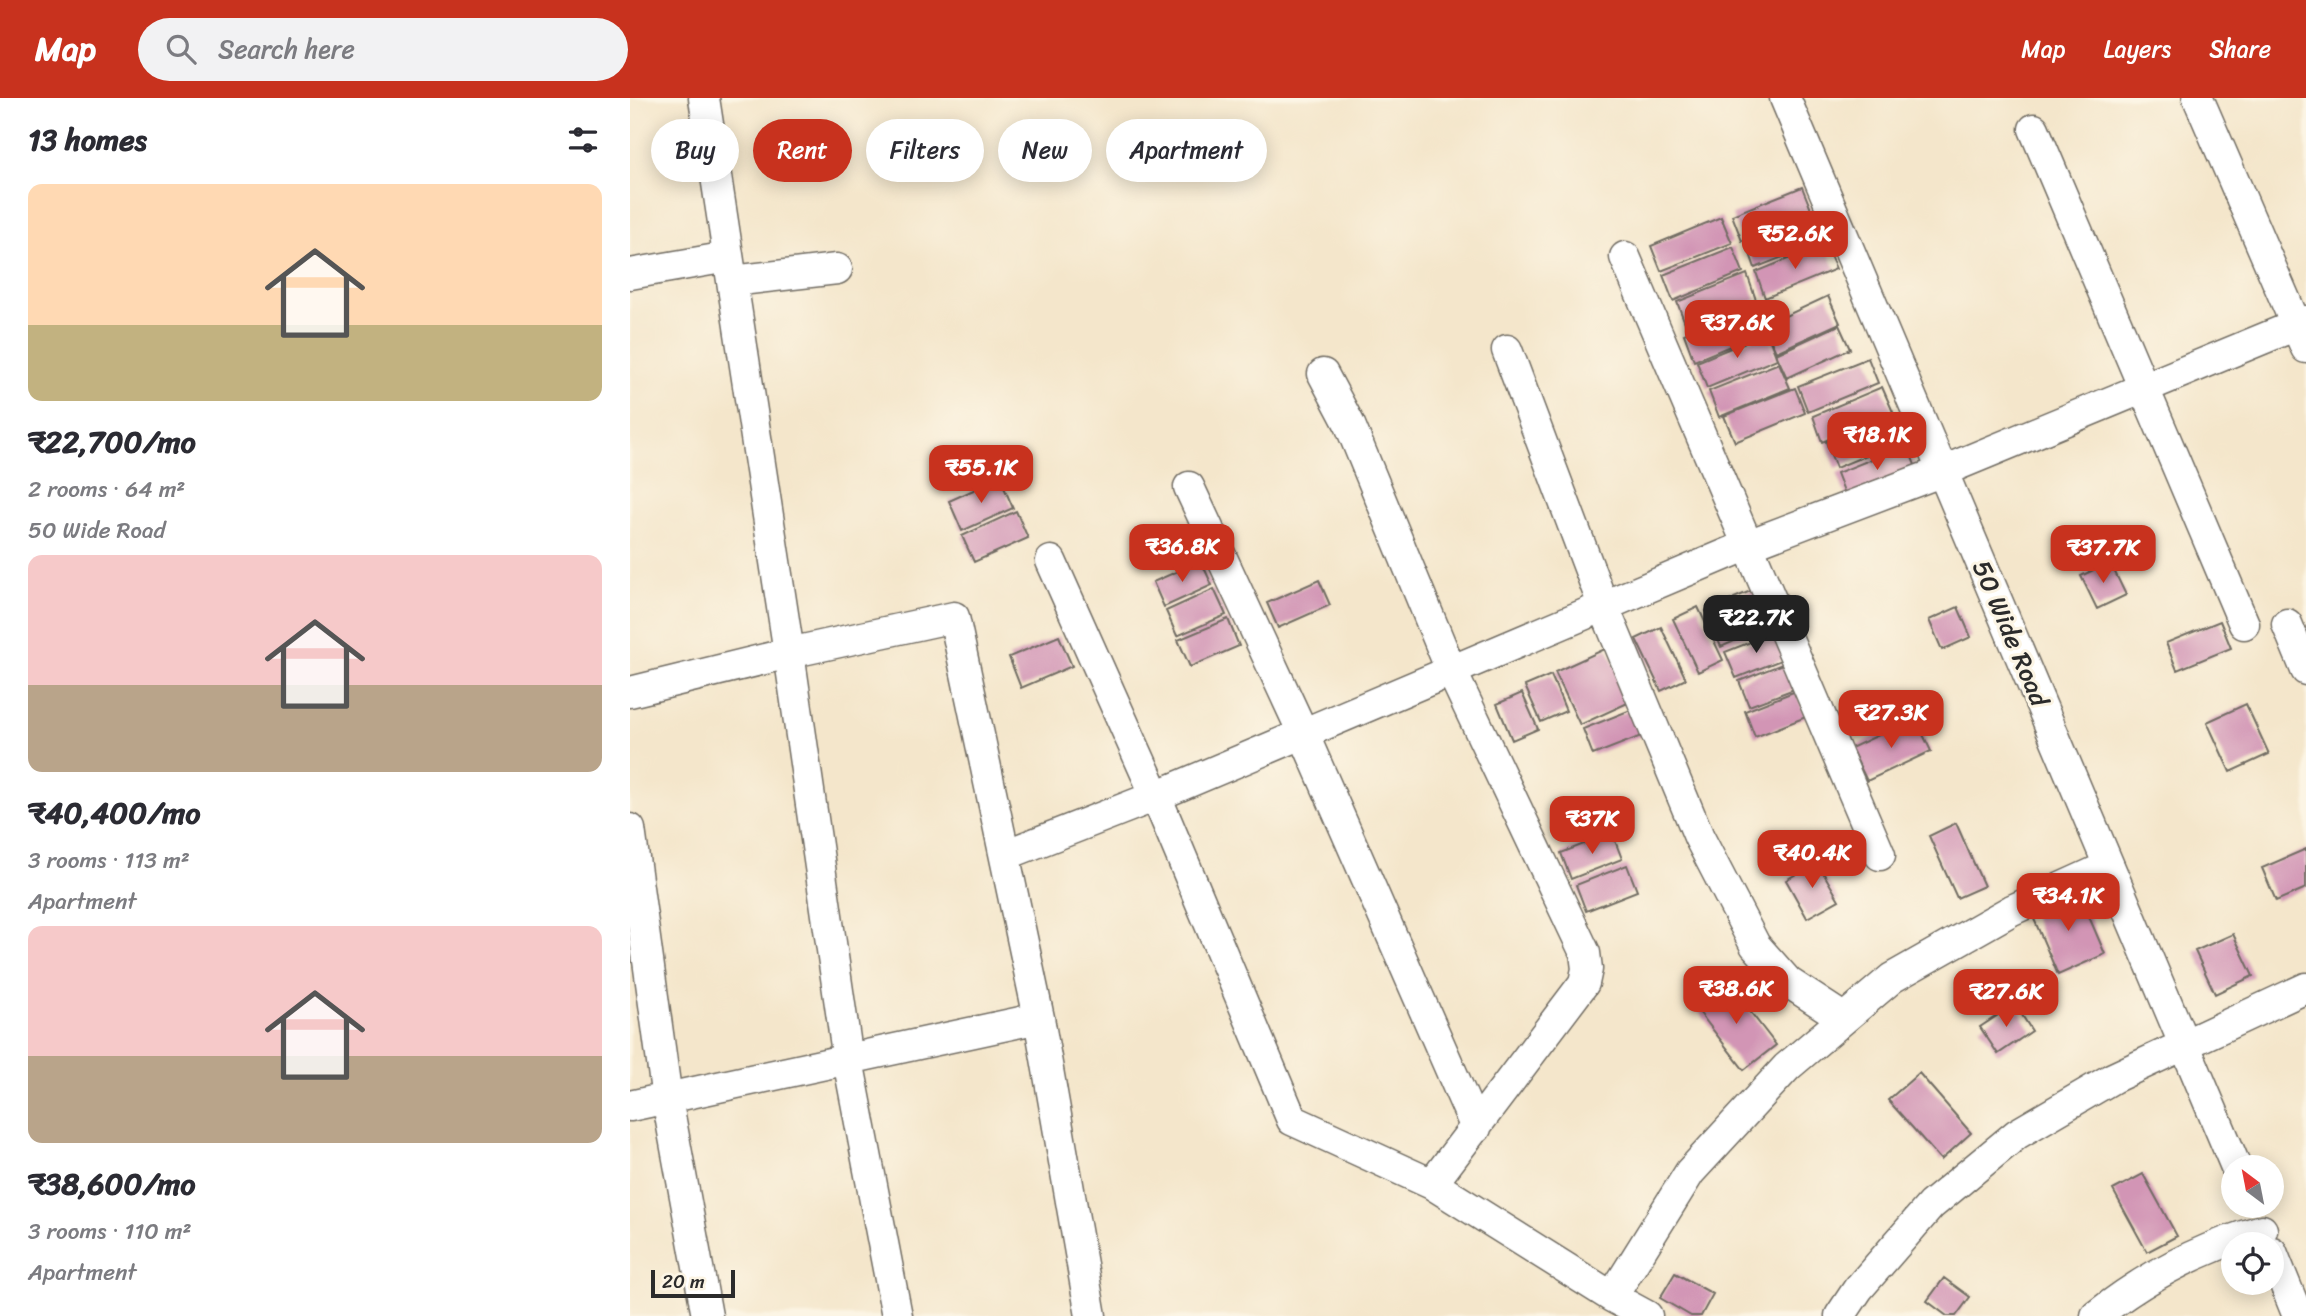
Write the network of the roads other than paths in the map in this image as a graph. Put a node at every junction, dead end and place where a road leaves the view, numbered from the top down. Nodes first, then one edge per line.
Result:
1 (704, 98) edge
2 (1785, 98) edge
3 (2197, 98) edge
4 (2034, 129) dead end
5 (1625, 257) dead end
6 (730, 269) junction
7 (837, 269) dead end
8 (630, 274) edge
9 (2303, 332) edge
10 (1507, 350) dead end
11 (1322, 374) dead end
12 (2144, 388) junction
13 (1943, 471) junction
14 (1189, 486) dead end
15 (1748, 545) junction
16 (1051, 561) dead end
17 (1603, 605) junction
18 (2244, 624) dead end
19 (2287, 624) dead end
20 (789, 653) junction
21 (1451, 670) junction
22 (2306, 670) edge
23 (630, 692) edge
24 (1303, 733) junction
25 (1156, 796) junction
26 (630, 829) edge
27 (1004, 855) junction
28 (1880, 855) dead end
29 (2109, 866) junction
30 (2306, 988) edge
31 (1039, 1018) junction
32 (1843, 1018) junction
33 (2184, 1045) junction
34 (848, 1060) junction
35 (667, 1099) junction
36 (630, 1106) edge
37 (1476, 1128) junction
38 (2231, 1155) edge
39 (1432, 1184) junction
40 (2221, 1243) edge
41 (2284, 1283) edge
42 (1612, 1297) junction
43 (707, 1316) edge
44 (897, 1316) edge
45 (1091, 1316) edge
46 (1647, 1316) edge
47 (1840, 1316) edge
48 (2096, 1316) edge
49 (2298, 1316) edge

1 - 6 street
2 - 13 street, 50 Wide Road
3 - 9 street
4 - 12 street
5 - 15 street
6 - 7 street
6 - 8 street
6 - 20 street
9 - 12 street
10 - 17 street
11 - 21 street
12 - 13 street
12 - 18 street
13 - 15 street
13 - 29 street, 50 Wide Road
14 - 24 street
15 - 17 street
15 - 28 street
16 - 25 street
17 - 21 street
17 - 32 street
19 - 22 street
20 - 23 street
20 - 27 street
20 - 34 street
21 - 24 street
21 - 37 street
24 - 25 street
24 - 37 street
25 - 27 street
25 - 39 street
26 - 35 street
27 - 31 street
29 - 32 street
29 - 33 street, 50 Wide Road
30 - 33 street
31 - 34 street
31 - 45 street
32 - 42 street
33 - 38 street, 50 Wide Road
33 - 47 street
34 - 35 street
34 - 44 street
35 - 36 street
35 - 43 street
37 - 39 street
39 - 42 street
40 - 48 street
41 - 49 street
42 - 46 street

